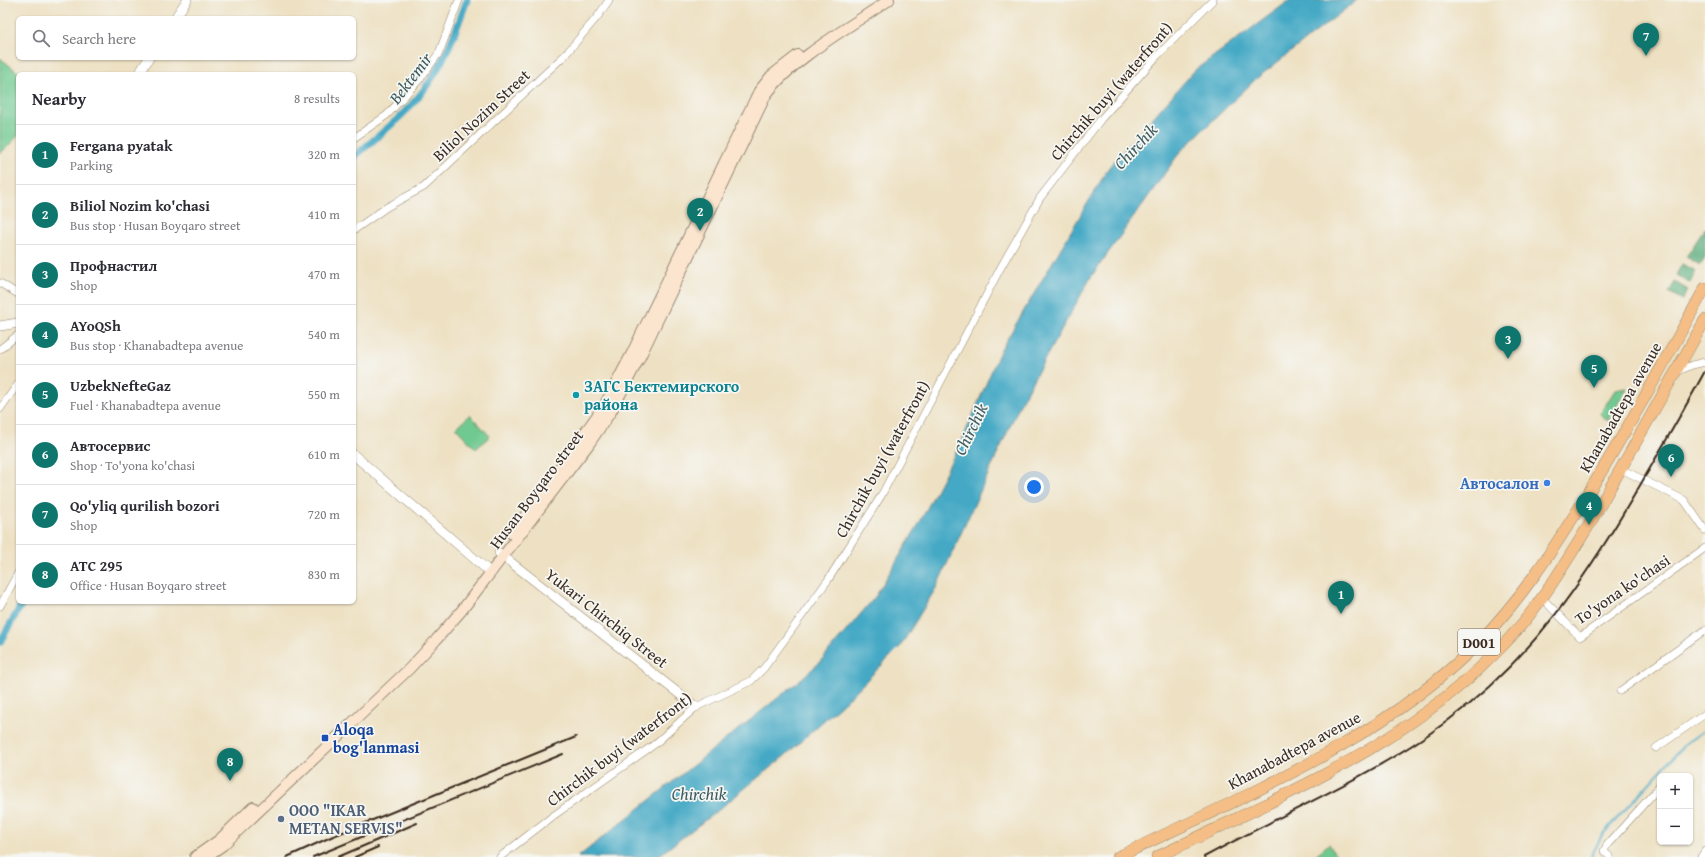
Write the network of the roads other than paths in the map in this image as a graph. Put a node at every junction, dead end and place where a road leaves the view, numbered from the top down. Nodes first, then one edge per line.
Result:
1 (187, 0) edge
2 (459, 0) edge
3 (609, 0) edge
4 (878, 0) edge
5 (889, 0) edge
6 (1213, 0) edge
7 (176, 16) edge
8 (148, 60) edge
9 (140, 72) edge
10 (356, 137) edge
11 (356, 229) edge
12 (0, 283) edge
13 (1705, 288) edge
14 (16, 293) edge
15 (1705, 320) edge
16 (16, 323) edge
17 (0, 326) edge
18 (16, 337) edge
19 (0, 349) edge
20 (636, 355) junction
21 (1705, 362) edge
22 (1676, 372) junction
23 (16, 387) edge
24 (0, 409) edge
25 (356, 457) edge
26 (1622, 469) junction
27 (1705, 530) edge
28 (1705, 548) edge
29 (501, 554) junction
30 (488, 571) junction
31 (16, 577) edge
32 (1532, 582) junction
33 (1544, 594) junction
34 (0, 606) edge
35 (1705, 630) edge
36 (1620, 691) dead end
37 (696, 707) junction
38 (1705, 714) edge
39 (1362, 733) junction
40 (1371, 748) junction
41 (1656, 748) dead end
42 (1657, 789) edge
43 (221, 842) junction
44 (1705, 851) edge
45 (195, 857) edge
46 (206, 857) edge
47 (500, 857) edge
48 (1118, 857) edge
49 (1157, 857) edge
50 (1610, 857) edge
51 (1701, 857) edge

1 - 7 street
2 - 10 street
3 - 11 street, Biliol Nozim Street
4 - 20 main road, Husan Boyqaro street
5 - 20 main road, Husan Boyqaro street
6 - 37 street, Chirchik buyi (waterfront)
8 - 9 street
12 - 14 street
13 - 32 highway, Khanabadtepa avenue / D001
15 - 22 highway, Khanabadtepa avenue / D001
16 - 17 street
18 - 19 street
20 - 29 main road, Husan Boyqaro street
21 - 22 street
22 - 26 highway, Khanabadtepa avenue / D001
23 - 24 street
25 - 30 street
26 - 27 street
26 - 33 highway, Khanabadtepa avenue / D001
28 - 33 street, To'yona ko'chasi
29 - 30 main road, Husan Boyqaro street
29 - 37 street, Yukari Chirchiq Street
30 - 43 main road, Husan Boyqaro street
31 - 34 street
32 - 33 highway
32 - 39 highway, Khanabadtepa avenue / D001
33 - 40 highway, Khanabadtepa avenue / D001
35 - 36 street
37 - 47 street, Chirchik buyi (waterfront)
38 - 41 street
39 - 40 highway
39 - 48 highway, Khanabadtepa avenue / D001
40 - 49 highway, Khanabadtepa avenue / D001
42 - 50 street
43 - 45 main road, Husan Boyqaro street
43 - 46 main road, Husan Boyqaro street
44 - 51 street

